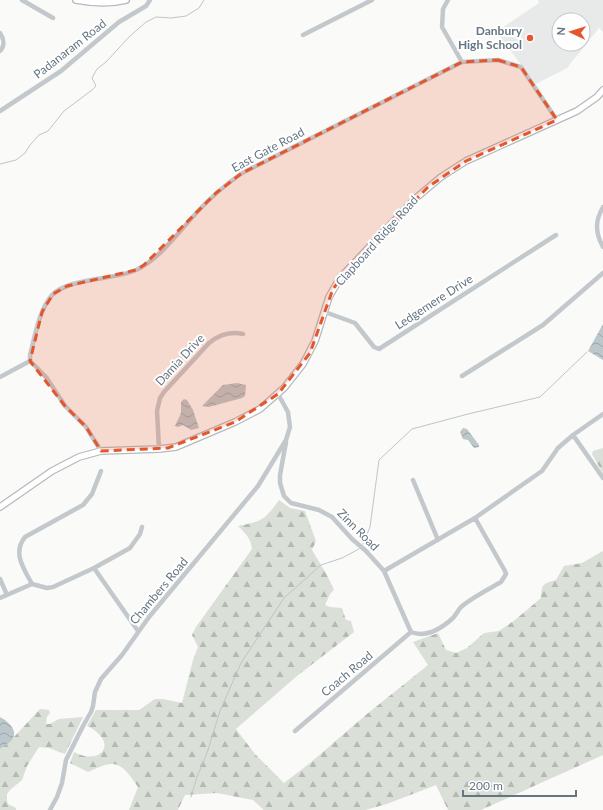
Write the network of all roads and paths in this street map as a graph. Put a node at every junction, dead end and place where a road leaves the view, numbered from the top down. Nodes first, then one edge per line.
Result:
1 (22, 0) edge
2 (76, 0) edge
3 (126, 0) edge
4 (150, 0) edge
5 (372, 0) edge
6 (448, 0) edge
7 (53, 18) dead end
8 (0, 33) edge
9 (303, 35) dead end
10 (0, 51) edge
11 (462, 62) junction
12 (603, 90) edge
13 (0, 111) edge
14 (557, 120) junction
15 (603, 207) edge
16 (556, 235) dead end
17 (603, 247) edge
18 (603, 272) edge
19 (325, 312) junction
20 (243, 334) dead end
21 (30, 361) junction
22 (462, 376) dead end
23 (0, 377) edge
24 (278, 394) junction
25 (603, 414) edge
26 (573, 435) junction
27 (286, 440) junction
28 (159, 449) junction
29 (101, 451) junction
30 (101, 471) dead end
31 (603, 478) edge
32 (413, 480) dead end
33 (0, 507) edge
34 (475, 518) junction
35 (142, 527) dead end
36 (438, 540) junction
37 (94, 568) junction
38 (384, 570) junction
39 (0, 579) edge
40 (32, 584) junction
41 (7, 594) junction
42 (0, 598) edge
43 (138, 631) junction
44 (412, 632) junction
45 (295, 731) dead end
46 (50, 810) edge

1 - 7 street
2 - 3 main road
4 - 13 street, Padanaram Road
5 - 9 street
6 - 11 street
8 - 10 street
11 - 14 street, East Gate Road
11 - 21 street, East Gate Road
12 - 14 main road, Clapboard Ridge Road
14 - 19 main road, Clapboard Ridge Road
15 - 17 street
16 - 19 street, Ledgemere Drive
18 - 22 street
19 - 24 main road, Clapboard Ridge Road
20 - 28 street, Damia Drive
21 - 23 street
21 - 29 street
24 - 27 street, Chambers Road
24 - 28 main road, Clapboard Ridge Road
25 - 26 street
26 - 31 street
26 - 34 street
27 - 38 street, Zinn Road
27 - 43 street, Chambers Road
28 - 29 main road, Clapboard Ridge Road
29 - 33 main road, Clapboard Ridge Road
30 - 40 street
32 - 36 street
34 - 36 street
34 - 44 street
35 - 37 street
36 - 38 street
37 - 40 street
37 - 43 street
38 - 44 street, Zinn Road
39 - 41 street
40 - 41 street
41 - 42 street
43 - 46 street, Chambers Road
44 - 45 street, Coach Road

